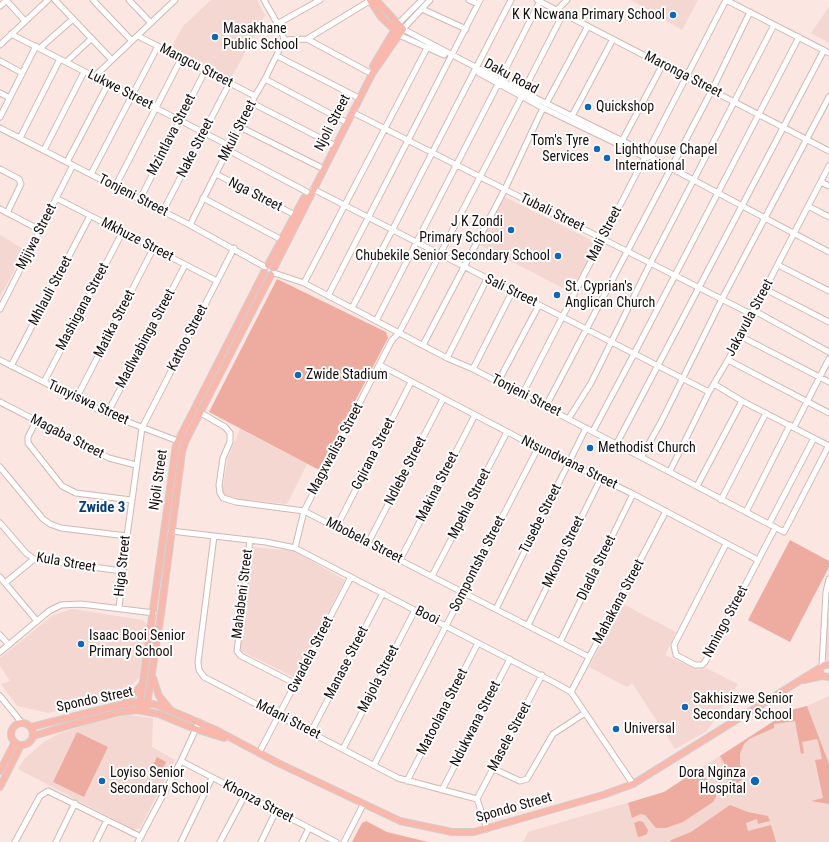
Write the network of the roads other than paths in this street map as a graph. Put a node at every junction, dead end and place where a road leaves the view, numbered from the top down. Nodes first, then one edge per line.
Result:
1 (7, 0) edge
2 (48, 0) edge
3 (56, 0) edge
4 (93, 0) edge
5 (129, 0) edge
6 (166, 0) edge
7 (175, 0) edge
8 (264, 0) edge
9 (320, 0) edge
10 (372, 0) edge
11 (422, 0) edge
12 (430, 0) edge
13 (469, 0) edge
14 (511, 0) edge
15 (567, 0) edge
16 (726, 0) edge
17 (539, 1) edge
18 (479, 2) edge
19 (171, 4) junction
20 (0, 6) edge
21 (422, 9) junction
22 (557, 10) junction
23 (750, 12) junction
24 (564, 14) junction
25 (72, 18) junction
26 (26, 21) junction
27 (151, 23) junction
28 (276, 24) junction
29 (398, 24) junction
30 (774, 25) junction
31 (588, 26) junction
32 (466, 29) junction
33 (394, 30) junction
34 (401, 32) junction
35 (11, 34) junction
36 (138, 36) junction
37 (799, 37) junction
38 (91, 38) junction
39 (283, 38) junction
40 (307, 38) junction
41 (613, 39) junction
42 (132, 42) junction
43 (0, 45) edge
44 (158, 46) junction
45 (38, 47) junction
46 (426, 48) junction
47 (826, 52) edge
48 (277, 56) junction
49 (451, 57) junction
50 (60, 59) junction
51 (181, 59) junction
52 (112, 60) junction
53 (0, 61) edge
54 (66, 62) junction
55 (663, 64) junction
56 (475, 69) junction
57 (205, 71) junction
58 (84, 72) junction
59 (22, 73) junction
60 (370, 73) junction
61 (94, 77) junction
62 (687, 78) junction
63 (265, 79) junction
64 (499, 82) junction
65 (108, 84) junction
66 (229, 84) junction
67 (712, 90) junction
68 (0, 93) edge
69 (522, 94) junction
70 (132, 96) junction
71 (255, 96) junction
72 (357, 97) junction
73 (829, 97) edge
74 (10, 98) junction
75 (735, 102) junction
76 (252, 103) junction
77 (545, 106) junction
78 (156, 108) junction
79 (352, 112) junction
80 (760, 115) junction
81 (572, 116) junction
82 (0, 117) edge
83 (180, 121) junction
84 (344, 121) junction
85 (240, 127) junction
86 (783, 127) junction
87 (0, 128) edge
88 (384, 128) junction
89 (204, 133) junction
90 (20, 138) junction
91 (807, 139) junction
92 (408, 140) junction
93 (622, 141) junction
94 (332, 144) junction
95 (229, 148) junction
96 (44, 150) junction
97 (829, 151) edge
98 (433, 153) junction
99 (646, 155) junction
100 (67, 162) junction
101 (73, 165) junction
102 (457, 165) junction
103 (829, 166) edge
104 (320, 167) junction
105 (671, 168) junction
106 (0, 169) edge
107 (91, 174) junction
108 (216, 174) junction
109 (480, 177) junction
110 (694, 181) junction
111 (821, 182) junction
112 (829, 186) edge
113 (115, 187) junction
114 (505, 189) junction
115 (310, 191) junction
116 (718, 193) junction
117 (56, 198) junction
118 (203, 198) junction
119 (140, 199) junction
120 (345, 205) junction
121 (742, 206) junction
122 (808, 206) junction
123 (0, 209) edge
124 (7, 212) junction
125 (163, 212) junction
126 (295, 215) junction
127 (90, 216) junction
128 (829, 217) edge
129 (368, 218) junction
130 (766, 219) junction
131 (190, 225) junction
132 (40, 230) junction
133 (392, 230) junction
134 (122, 233) junction
135 (794, 234) junction
136 (603, 237) junction
137 (282, 240) junction
138 (415, 242) junction
139 (234, 248) junction
140 (153, 249) junction
141 (628, 250) junction
142 (829, 252) edge
143 (439, 255) junction
144 (651, 262) junction
145 (185, 265) junction
146 (778, 265) junction
147 (464, 267) junction
148 (269, 270) junction
149 (674, 275) junction
150 (487, 279) junction
151 (217, 281) junction
152 (304, 283) junction
153 (698, 287) junction
154 (764, 289) junction
155 (829, 291) edge
156 (512, 292) junction
157 (328, 296) junction
158 (722, 299) junction
159 (539, 305) junction
160 (352, 308) junction
161 (0, 309) edge
162 (752, 312) junction
163 (562, 317) junction
164 (376, 321) junction
165 (829, 322) edge
166 (587, 330) junction
167 (399, 333) junction
168 (740, 336) junction
169 (611, 343) junction
170 (423, 345) junction
171 (829, 352) edge
172 (634, 354) junction
173 (447, 358) junction
174 (829, 359) edge
175 (0, 360) edge
176 (728, 360) junction
177 (380, 365) junction
178 (11, 366) junction
179 (658, 366) junction
180 (473, 369) junction
181 (820, 377) junction
182 (682, 378) junction
183 (44, 382) junction
184 (411, 382) junction
185 (498, 382) junction
186 (829, 382) edge
187 (714, 384) junction
188 (709, 392) junction
189 (522, 395) junction
190 (76, 398) junction
191 (444, 399) junction
192 (742, 401) junction
193 (808, 401) junction
194 (1, 403) edge
195 (546, 406) junction
196 (829, 412) edge
197 (201, 413) junction
198 (766, 413) junction
199 (107, 414) junction
200 (475, 415) junction
201 (569, 418) junction
202 (36, 421) junction
203 (792, 426) junction
204 (142, 428) junction
205 (586, 428) junction
206 (593, 431) junction
207 (507, 432) junction
208 (814, 438) junction
209 (178, 440) junction
210 (617, 443) junction
211 (829, 446) edge
212 (538, 448) junction
213 (642, 456) junction
214 (569, 462) junction
215 (136, 465) junction
216 (0, 467) edge
217 (670, 470) junction
218 (601, 478) junction
219 (697, 486) junction
220 (633, 494) junction
221 (132, 500) junction
222 (721, 500) junction
223 (304, 511) junction
224 (666, 511) junction
225 (746, 512) junction
226 (0, 523) edge
227 (769, 524) junction
228 (337, 526) junction
229 (775, 528) junction
230 (171, 531) junction
231 (127, 536) junction
232 (214, 536) junction
233 (250, 540) junction
234 (368, 543) junction
235 (726, 544) junction
236 (295, 548) junction
237 (34, 559) junction
238 (400, 560) junction
239 (758, 560) junction
240 (122, 571) junction
241 (432, 576) junction
242 (351, 577) junction
243 (0, 578) edge
244 (829, 579) edge
245 (5, 583) junction
246 (463, 592) junction
247 (383, 593) junction
248 (119, 608) junction
249 (496, 609) junction
250 (415, 610) junction
251 (154, 613) junction
252 (37, 621) junction
253 (528, 625) junction
254 (447, 626) junction
255 (0, 635) edge
256 (560, 642) junction
257 (478, 643) junction
258 (8, 645) junction
259 (0, 652) edge
260 (589, 657) junction
261 (510, 659) junction
262 (824, 666) edge
263 (152, 674) junction
264 (542, 675) junction
265 (822, 676) junction
266 (829, 677) edge
267 (143, 684) junction
268 (296, 684) junction
269 (793, 684) junction
270 (571, 692) junction
271 (0, 696) edge
272 (140, 702) junction
273 (147, 703) junction
274 (124, 704) junction
275 (170, 709) junction
276 (139, 710) junction
277 (146, 711) junction
278 (585, 713) junction
279 (280, 716) junction
280 (199, 722) junction
281 (22, 723) junction
282 (31, 727) junction
283 (195, 729) junction
284 (311, 732) junction
285 (33, 736) junction
286 (230, 739) junction
287 (18, 743) junction
288 (343, 749) junction
289 (260, 753) junction
290 (181, 761) junction
291 (374, 765) junction
292 (494, 769) junction
293 (0, 771) edge
294 (212, 778) junction
295 (407, 781) junction
296 (632, 784) junction
297 (0, 787) edge
298 (442, 790) junction
299 (245, 795) junction
300 (477, 799) junction
301 (75, 804) junction
302 (363, 804) junction
303 (276, 811) junction
304 (107, 820) junction
305 (309, 828) junction
306 (487, 829) junction
307 (140, 840) edge
308 (15, 842) edge
309 (56, 842) edge
310 (96, 842) edge
311 (180, 842) edge
312 (220, 842) edge
313 (261, 842) edge
314 (302, 842) edge
315 (336, 842) edge
316 (344, 842) edge

1 - 20 street
1 - 26 street
2 - 26 street
3 - 25 street
4 - 42 street
5 - 27 street
6 - 19 street
7 - 19 street
8 - 28 street
9 - 28 street
10 - 29 main road, Daku Road
10 - 33 main road, Daku Road
10 - 40 street
11 - 29 street, Njoli Street
12 - 21 street, Njoli Street
13 - 18 street
14 - 56 street
15 - 22 street
16 - 23 street
16 - 62 street, Mali Street
17 - 22 street, Maronga Street
17 - 64 street
18 - 32 street
19 - 27 street
21 - 32 street
21 - 34 street, Njoli Street
22 - 24 street, Maronga Street
23 - 30 street
23 - 67 street
24 - 31 street, Maronga Street
24 - 69 street, Magxwalisa Street
25 - 38 street
25 - 45 street
26 - 35 street
27 - 36 street
28 - 39 street
29 - 33 main road, Njoli Street
29 - 34 main road, Daku Road
30 - 37 street
30 - 75 street
31 - 41 street, Maronga Street
31 - 77 street
32 - 49 street
33 - 34 main road, Daku Road
33 - 60 main road, Njoli Street
34 - 46 street, Daku Road
34 - 49 street, Daku Road
34 - 60 main road, Njoli Street
35 - 43 street
35 - 45 street, Lukwe Street
36 - 42 street
36 - 44 street, Mangcu Street
37 - 47 street
37 - 80 street
38 - 52 street
38 - 54 street
39 - 40 street
39 - 48 street, Mkuli Street
40 - 60 street
41 - 55 street, Maronga Street
41 - 81 street
42 - 52 street
44 - 51 street, Mangcu Street
44 - 70 street
45 - 50 street, Lukwe Street
45 - 59 street
46 - 49 street, Daku Road
46 - 88 street
47 - 86 street
48 - 63 street, Mkuli Street
48 - 72 street
49 - 56 street, Daku Road
49 - 92 street
50 - 54 street, Lukwe Street
50 - 90 street
51 - 57 street, Mangcu Street
51 - 78 street
52 - 61 street
53 - 59 street
54 - 58 street, Lukwe Street
55 - 62 street, Maronga Street
55 - 93 street
56 - 64 street, Daku Road
56 - 98 street
57 - 66 street, Mangcu Street
57 - 83 street, Mzintlava Street
58 - 61 street, Lukwe Street
58 - 96 street
59 - 74 street
60 - 72 main road, Njoli Street
60 - 79 main road, Njoli Street
61 - 65 street, Lukwe Street
62 - 67 street, Maronga Street
62 - 99 street, Mali Street
63 - 71 street, Mkuli Street
63 - 84 street
64 - 69 street, Daku Road
64 - 102 street
65 - 70 street, Lukwe Street
65 - 100 street
66 - 71 street, Mangcu Street
66 - 89 street, Nake Street
67 - 75 street, Maronga Street
67 - 105 street
68 - 74 street
69 - 77 street, Daku Road
69 - 109 street, Magxwalisa Street
70 - 78 street, Lukwe Street
70 - 107 street
71 - 76 street, Mkuli Street
72 - 84 main road, Njoli Street
73 - 91 street
74 - 82 street
75 - 80 street, Maronga Street
75 - 110 street
76 - 85 street, Mkuli Street
76 - 94 street
77 - 81 street, Daku Road
77 - 99 street, Daku Road
77 - 114 street
78 - 83 street, Lukwe Street
78 - 113 street
79 - 88 street, Tubali Street
79 - 115 main road, Njoli Street
80 - 86 street, Maronga Street
80 - 116 street
81 - 93 street, Daku Road
83 - 89 street, Lukwe Street
83 - 119 street, Mzintlava Street
84 - 94 main road, Njoli Street
85 - 95 street, Mkuli Street
85 - 104 street
86 - 91 street, Maronga Street
86 - 121 street
87 - 90 street, Tonjeni Street
88 - 92 street, Tubali Street
88 - 120 street
89 - 95 street, Lukwe Street
89 - 125 street, Nake Street
90 - 96 street, Tonjeni Street
91 - 97 street, Maronga Street
91 - 130 street
92 - 98 street, Tubali Street
92 - 129 street
93 - 99 street, Daku Road
94 - 104 main road, Njoli Street
95 - 108 street, Mkuli Street
95 - 115 street, Lukwe Street
96 - 100 street, Tonjeni Street
98 - 102 street, Tubali Street
98 - 133 street
99 - 105 street, Daku Road
99 - 136 street, Mali Street
100 - 101 street, Tonjeni Street
101 - 107 street, Tonjeni Street
101 - 117 street, Mjijwa Street
102 - 109 street, Tubali Street
102 - 138 street
103 - 111 street, Jakavula Street
104 - 115 main road, Njoli Street
105 - 110 street, Daku Road
105 - 141 street
106 - 124 street
107 - 113 street, Tonjeni Street
108 - 118 street, Mkuli Street
108 - 126 street, Nga Street
109 - 114 street, Tubali Street
109 - 143 street, Magxwalisa Street
110 - 116 street, Daku Road
110 - 144 street
111 - 112 street
111 - 122 street, Jakavula Street
113 - 119 street, Tonjeni Street
114 - 136 street, Tubali Street
114 - 147 street
115 - 120 street, Sali Street
115 - 126 main road, Njoli Street
115 - 148 main road, Njoli Street
116 - 121 street, Daku Road
116 - 149 street
117 - 127 street, Mkhuze Street
117 - 132 street, Mjijwa Street
118 - 131 street, Mkuli Street
118 - 137 street
119 - 125 street, Tonjeni Street
120 - 129 street, Sali Street
120 - 152 street
121 - 130 street, Daku Road
121 - 153 street
122 - 128 street
122 - 135 street, Jakavula Street
123 - 124 street
124 - 132 street
125 - 131 street, Tonjeni Street
126 - 137 main road, Njoli Street
127 - 134 street, Mkhuze Street
127 - 178 street, Mhlauli Street
129 - 133 street, Sali Street
129 - 157 street
130 - 135 street, Daku Road
130 - 158 street
131 - 139 street, Tonjeni Street
132 - 161 street, Mjijwa Street
133 - 138 street, Sali Street
133 - 160 street
134 - 140 street, Mkhuze Street
134 - 183 street, Mashigana Street
135 - 142 street, Daku Road
135 - 146 street, Jakavula Street
136 - 141 street, Tubali Street
136 - 163 street, Mali Street
137 - 148 main road, Njoli Street
138 - 143 street, Sali Street
138 - 164 street
139 - 148 street, Tonjeni Street
139 - 151 street, Kattoo Street
140 - 145 street, Mkhuze Street
140 - 190 street, Matika Street
141 - 144 street, Tubali Street
141 - 166 street
143 - 147 street, Sali Street
143 - 167 street, Magxwalisa Street
144 - 149 street, Tubali Street
144 - 169 street
145 - 151 street, Mkhuze Street
145 - 199 street, Madlwabinga Street
146 - 154 street, Jakavula Street
146 - 155 street
147 - 150 street, Sali Street
147 - 170 street
148 - 152 street, Tonjeni Street
148 - 197 main road, Njoli Street
148 - 209 main road, Njoli Street
149 - 153 street, Tubali Street
149 - 172 street
150 - 156 street, Sali Street
150 - 173 street
151 - 204 street, Kattoo Street
152 - 157 street, Tonjeni Street
153 - 158 street, Tubali Street
153 - 179 street
154 - 162 street, Jakavula Street
154 - 165 street
156 - 159 street, Sali Street
156 - 180 street
157 - 160 street, Tonjeni Street
158 - 162 street, Tubali Street
158 - 182 street
159 - 163 street, Sali Street
159 - 185 street
160 - 164 street, Tonjeni Street
162 - 168 street, Jakavula Street
162 - 171 street, Tubali Street
163 - 166 street, Sali Street
163 - 189 street, Mali Street
164 - 167 street, Tonjeni Street
166 - 169 street, Sali Street
166 - 195 street
167 - 170 street, Tonjeni Street
167 - 177 street, Magxwalisa Street
168 - 176 street, Jakavula Street
168 - 181 street
169 - 172 street, Sali Street
169 - 201 street
170 - 173 street, Tonjeni Street
172 - 179 street, Sali Street
172 - 206 street
173 - 180 street, Tonjeni Street
174 - 181 street
175 - 178 street, Tunyiswa Street
176 - 187 street, Jakavula Street
176 - 193 street
177 - 184 street, Ntsundwana Street
177 - 223 street, Magxwalisa Street
178 - 183 street, Tunyiswa Street
179 - 182 street, Sali Street
179 - 210 street
180 - 185 street, Tonjeni Street
181 - 186 street
181 - 193 street
182 - 188 street, Sali Street
182 - 213 street
183 - 190 street, Tunyiswa Street
184 - 191 street, Ntsundwana Street
184 - 228 street, Gqirana Street
185 - 189 street, Tonjeni Street
187 - 188 street, Jakavula Street
187 - 192 street
188 - 217 street, Jakavula Street
189 - 195 street, Tonjeni Street
190 - 199 street, Tunyiswa Street
191 - 200 street, Ntsundwana Street
191 - 234 street, Ndlebe Street
192 - 198 street
192 - 219 street
193 - 196 street
193 - 203 street
194 - 202 street, Magaba Street
195 - 201 street, Tonjeni Street
197 - 223 street, Mbobela Street
197 - 230 main road, Njoli Street
198 - 203 street
198 - 222 street
199 - 204 street, Tunyiswa Street
200 - 207 street, Ntsundwana Street
200 - 238 street, Makina Street
201 - 205 street, Tonjeni Street
202 - 215 street, Magaba Street
202 - 221 street
203 - 208 street
203 - 225 street
204 - 209 street, Tunyiswa Street
204 - 215 street, Higa Street
205 - 206 street, Tonjeni Street
205 - 214 street, Tusebe Street
206 - 210 street, Tonjeni Street
207 - 212 street, Ntsundwana Street
207 - 241 street, Mpehla Street
208 - 211 street
208 - 227 street
209 - 251 main road, Njoli Street
210 - 213 street, Tonjeni Street
211 - 229 street, Tonjeni Street
212 - 214 street, Ntsundwana Street
212 - 246 street, Sompontsha Street
213 - 217 street, Tonjeni Street
214 - 218 street, Ntsundwana Street
214 - 249 street, Tusebe Street
215 - 221 street, Higa Street
216 - 231 street
217 - 219 street, Tonjeni Street
218 - 220 street, Ntsundwana Street
218 - 253 street, Mkonto Street
219 - 222 street, Tonjeni Street
220 - 224 street, Ntsundwana Street
220 - 256 street, Dladla Street
221 - 231 street, Higa Street
222 - 225 street, Tonjeni Street
223 - 228 street, Mbobela Street
223 - 236 street, Magxwalisa Street
224 - 235 street, Ntsundwana Street
224 - 260 street, Mahakana Street
225 - 227 street, Tonjeni Street
226 - 237 street, Kula Street
227 - 229 street, Tonjeni Street
228 - 234 street, Mbobela Street
229 - 239 street, Nmingo Street
230 - 232 street, Booi
230 - 263 main road, Njoli Street
231 - 240 street, Higa Street
232 - 233 street, Booi
232 - 279 street, Mdani Street
233 - 236 street, Booi
233 - 268 street, Mahabeni Street
234 - 238 street, Mbobela Street
235 - 239 street, Ntsundwana Street
235 - 239 street, Nmingo Street
236 - 242 street, Booi
237 - 240 street, Kula Street
237 - 245 street
238 - 241 street, Mbobela Street
240 - 248 street, Higa Street
241 - 246 street, Mbobela Street
242 - 247 street, Booi
242 - 268 street, Gwadela Street
243 - 245 street
244 - 262 street
245 - 252 street
246 - 249 street, Mbobela Street
246 - 254 street, Sompontsha Street
247 - 250 street, Booi
247 - 284 street, Manase Street
248 - 251 street
248 - 252 street
249 - 253 street, Mbobela Street
250 - 254 street, Booi
250 - 288 street, Majola Street
251 - 267 main road, Njoli Street
252 - 258 street
253 - 256 street, Mbobela Street
254 - 257 street, Booi
254 - 291 street, Sompontsha Street
255 - 258 street
256 - 260 street, Mbobela Street
257 - 261 street, Booi
257 - 295 street, Matoolana Street
258 - 259 street
260 - 270 street, Mahakana Street
261 - 264 street, Booi
261 - 298 street, Ndukwana Street
262 - 265 main road
262 - 269 main road, Spondo Street
263 - 273 main road, Njoli Street
263 - 275 main road
264 - 270 street, Booi
264 - 292 street, Masele Street
265 - 266 main road
265 - 269 main road, Spondo Street
267 - 272 main road, Njoli Street
267 - 274 main road
268 - 279 street, Gwadela Street
269 - 296 main road, Spondo Street
270 - 278 street, Booi
271 - 281 street
272 - 273 main road, Spondo Street
272 - 274 main road, Spondo Street
272 - 276 main road, Njoli Street
273 - 275 main road, Spondo Street
273 - 277 main road, Njoli Street
274 - 282 main road, Spondo Street
275 - 280 main road, Spondo Street
276 - 277 main road, Spondo Street
276 - 285 main road, Spondo Street
277 - 283 main road, Spondo Street
278 - 292 street
278 - 296 street, Booi
279 - 284 street, Mdani Street
279 - 289 street, Gwadela Street
280 - 283 street
280 - 286 main road, Spondo Street
281 - 282 main road
281 - 287 main road
282 - 285 main road
283 - 286 main road, Spondo Street
283 - 290 street
284 - 288 street, Mdani Street
285 - 287 main road
286 - 289 main road, Spondo Street
287 - 293 main road
287 - 297 main road
288 - 291 street, Mdani Street
289 - 302 main road, Spondo Street
290 - 294 street, Khonza Street
290 - 307 street
291 - 295 street, Mdani Street
292 - 300 street, Masele Street
294 - 299 street, Khonza Street
294 - 311 street
295 - 298 street, Mdani Street
296 - 306 main road, Spondo Street
298 - 300 street, Mdani Street
299 - 303 street, Khonza Street
299 - 312 street
300 - 306 street
301 - 304 street
301 - 308 street
301 - 309 street
302 - 306 main road, Spondo Street
302 - 316 street
303 - 305 street, Khonza Street
303 - 313 street
304 - 307 street
304 - 310 street
305 - 314 street
305 - 315 street, Khonza Street

